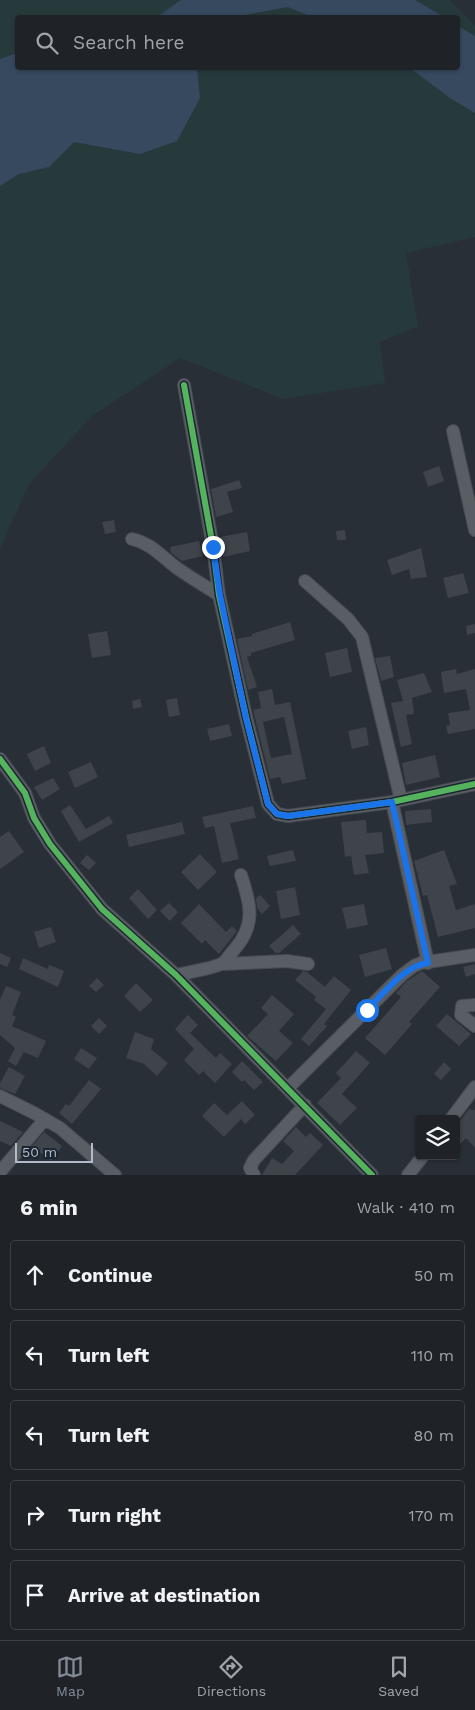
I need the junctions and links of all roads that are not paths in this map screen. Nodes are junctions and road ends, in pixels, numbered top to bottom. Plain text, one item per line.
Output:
1 (184, 385) dead end
2 (453, 431) dead end
3 (475, 530) edge
4 (132, 539) dead end
5 (304, 582) dead end
6 (220, 595) junction
7 (0, 759) edge
8 (475, 784) edge
9 (396, 801) junction
10 (241, 875) dead end
11 (475, 955) edge
12 (428, 963) junction
13 (222, 964) junction
14 (308, 964) dead end
15 (176, 975) junction
16 (475, 1005) edge
17 (475, 1026) edge
18 (475, 1087) edge
19 (288, 1088) junction
20 (1, 1099) edge
21 (305, 1105) junction
22 (454, 1115) edge
23 (45, 1119) junction
24 (420, 1160) edge
25 (0, 1172) edge
26 (116, 1175) edge
27 (254, 1175) edge
28 (372, 1175) edge
29 (408, 1175) edge

1 - 6 street
2 - 3 street
4 - 6 street
5 - 9 street
6 - 9 street
7 - 15 street
8 - 9 street
9 - 12 street
10 - 13 street
11 - 12 street
12 - 19 street
13 - 14 street
13 - 15 street
15 - 19 street
16 - 17 street
18 - 22 street
19 - 21 street
20 - 23 street
21 - 27 street
21 - 28 street
23 - 25 street
23 - 26 street
24 - 29 street

